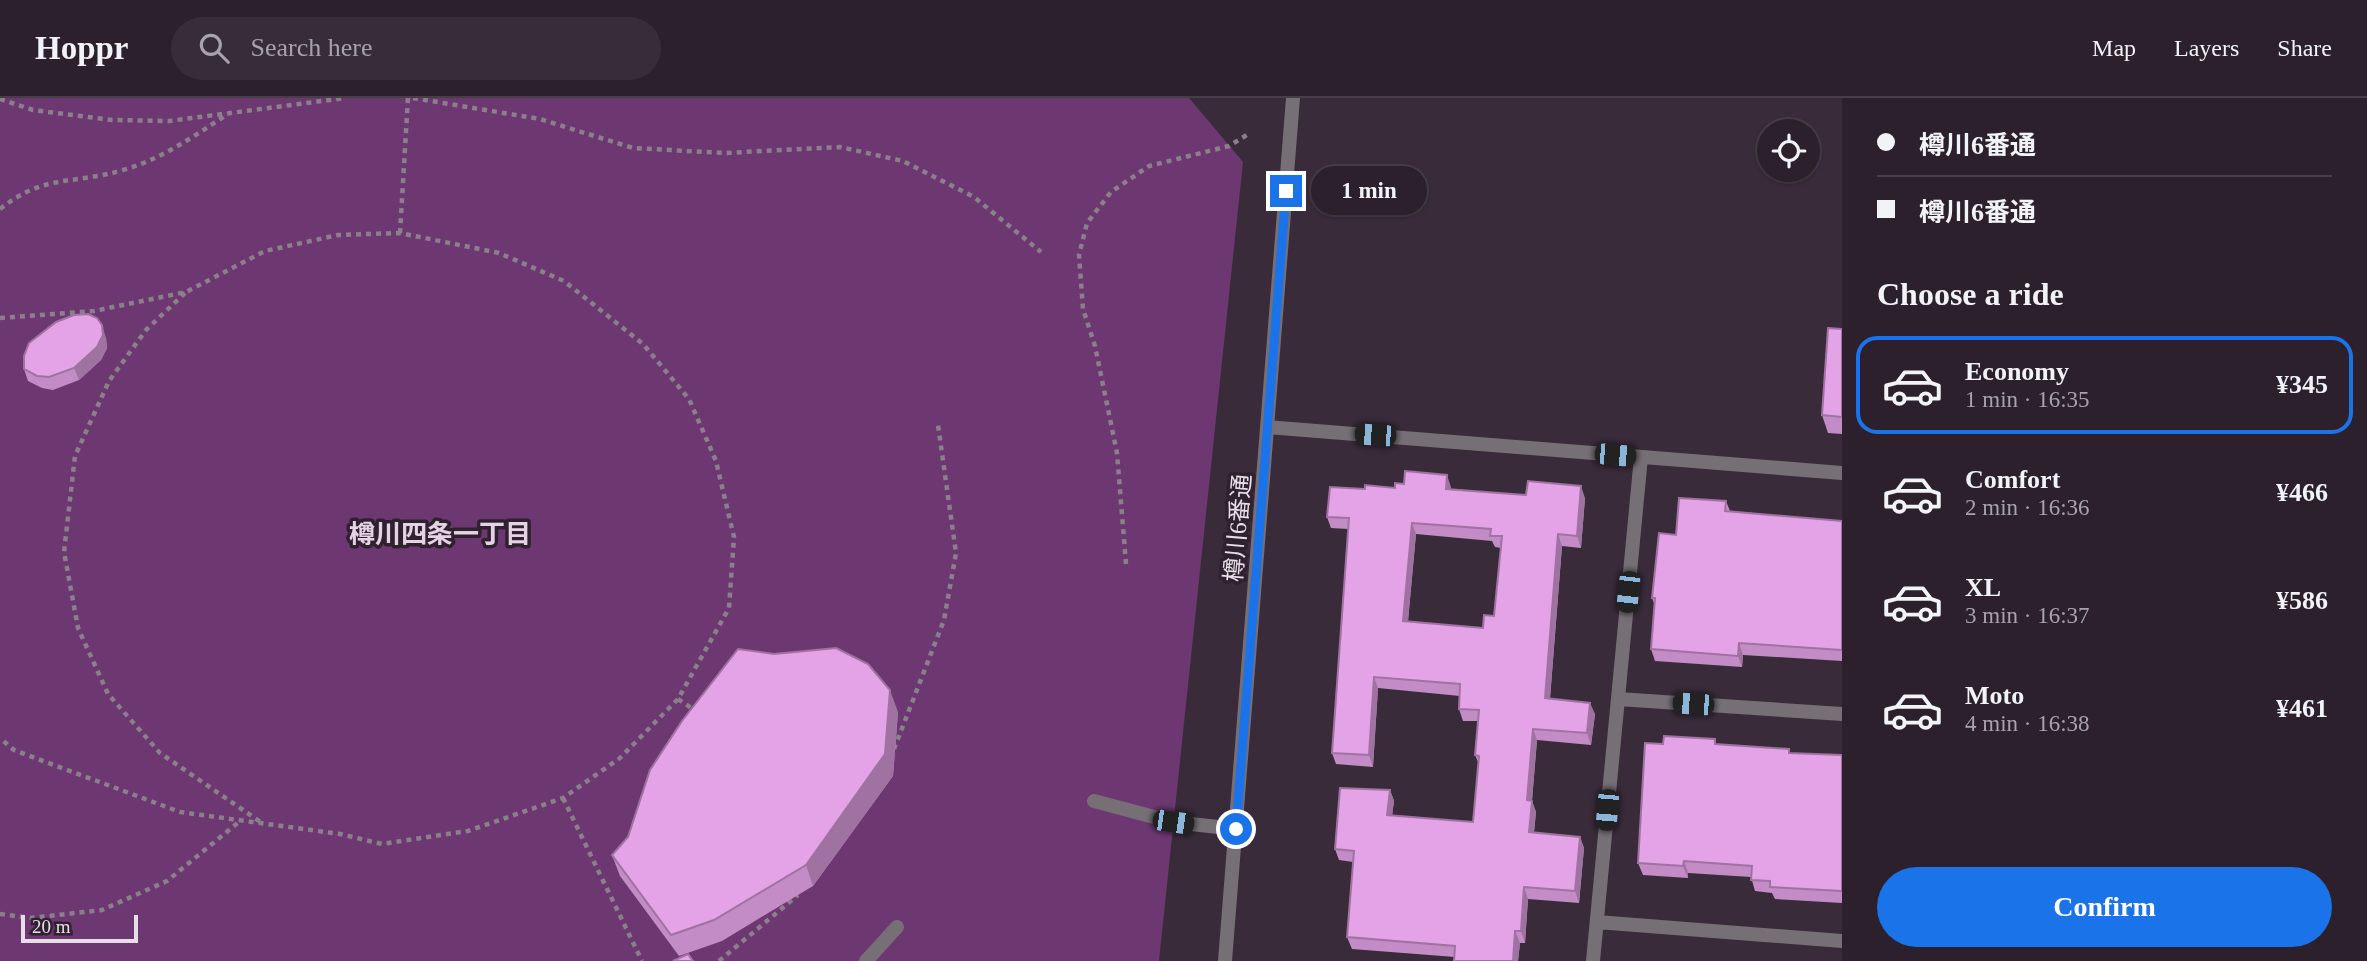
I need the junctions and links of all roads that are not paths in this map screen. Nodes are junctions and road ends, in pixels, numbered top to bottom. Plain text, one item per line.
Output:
1 (1293, 98) edge
2 (1268, 427) junction
3 (1642, 457) junction
4 (1842, 473) edge
5 (1618, 699) junction
6 (1842, 714) edge
7 (1094, 801) dead end
8 (1236, 829) junction
9 (1597, 922) junction
10 (897, 927) dead end
11 (1842, 940) edge
12 (866, 961) edge
13 (1225, 961) edge
14 (1593, 961) edge

1 - 2 street, 樽川6番通
2 - 3 street
2 - 8 street, 樽川6番通
3 - 4 street
3 - 5 street
5 - 6 street
5 - 9 street
7 - 8 street
8 - 13 street, 樽川6番通
9 - 11 street
9 - 14 street
10 - 12 street

